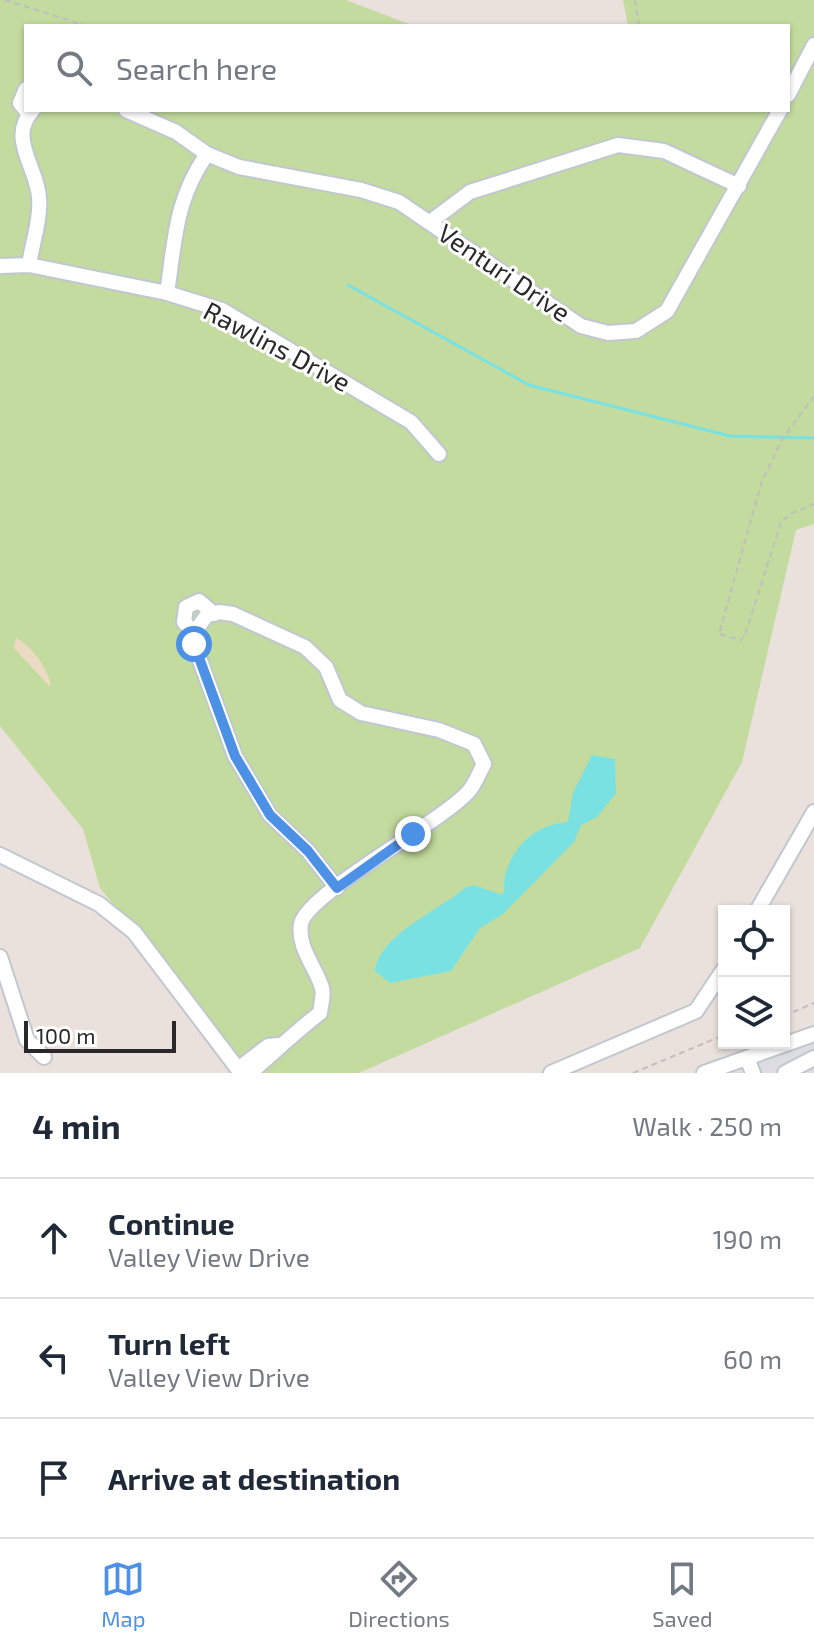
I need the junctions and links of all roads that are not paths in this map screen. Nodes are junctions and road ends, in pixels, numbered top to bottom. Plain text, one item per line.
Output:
1 (814, 45) edge
2 (790, 91) edge
3 (31, 112) edge
4 (131, 112) edge
5 (779, 112) edge
6 (207, 154) junction
7 (739, 186) junction
8 (430, 222) junction
9 (29, 265) junction
10 (0, 266) edge
11 (167, 293) junction
12 (439, 454) dead end
13 (214, 614) junction
14 (194, 633) junction
15 (814, 812) edge
16 (0, 855) edge
17 (337, 888) junction
18 (760, 905) edge
19 (0, 957) edge
20 (719, 977) edge
21 (814, 1034) edge
22 (44, 1057) dead end
23 (747, 1058) junction
24 (814, 1058) edge
25 (580, 1068) edge
26 (243, 1072) edge
27 (558, 1072) edge
28 (792, 1072) edge
29 (705, 1073) edge
30 (753, 1073) edge

1 - 2 street
3 - 9 street
4 - 6 street, Venturi Drive
5 - 7 street, Venturi Drive
6 - 8 street, Venturi Drive
6 - 11 street
7 - 8 street
7 - 8 street, Venturi Drive
9 - 10 street, Rawlins Drive
9 - 11 street, Rawlins Drive
11 - 12 street, Rawlins Drive
13 - 14 street
13 - 14 street
13 - 17 street
14 - 17 street
15 - 18 street
16 - 26 street
17 - 26 street
19 - 22 street
20 - 25 street
21 - 23 street
23 - 29 street
23 - 30 street
24 - 28 street
25 - 27 street

